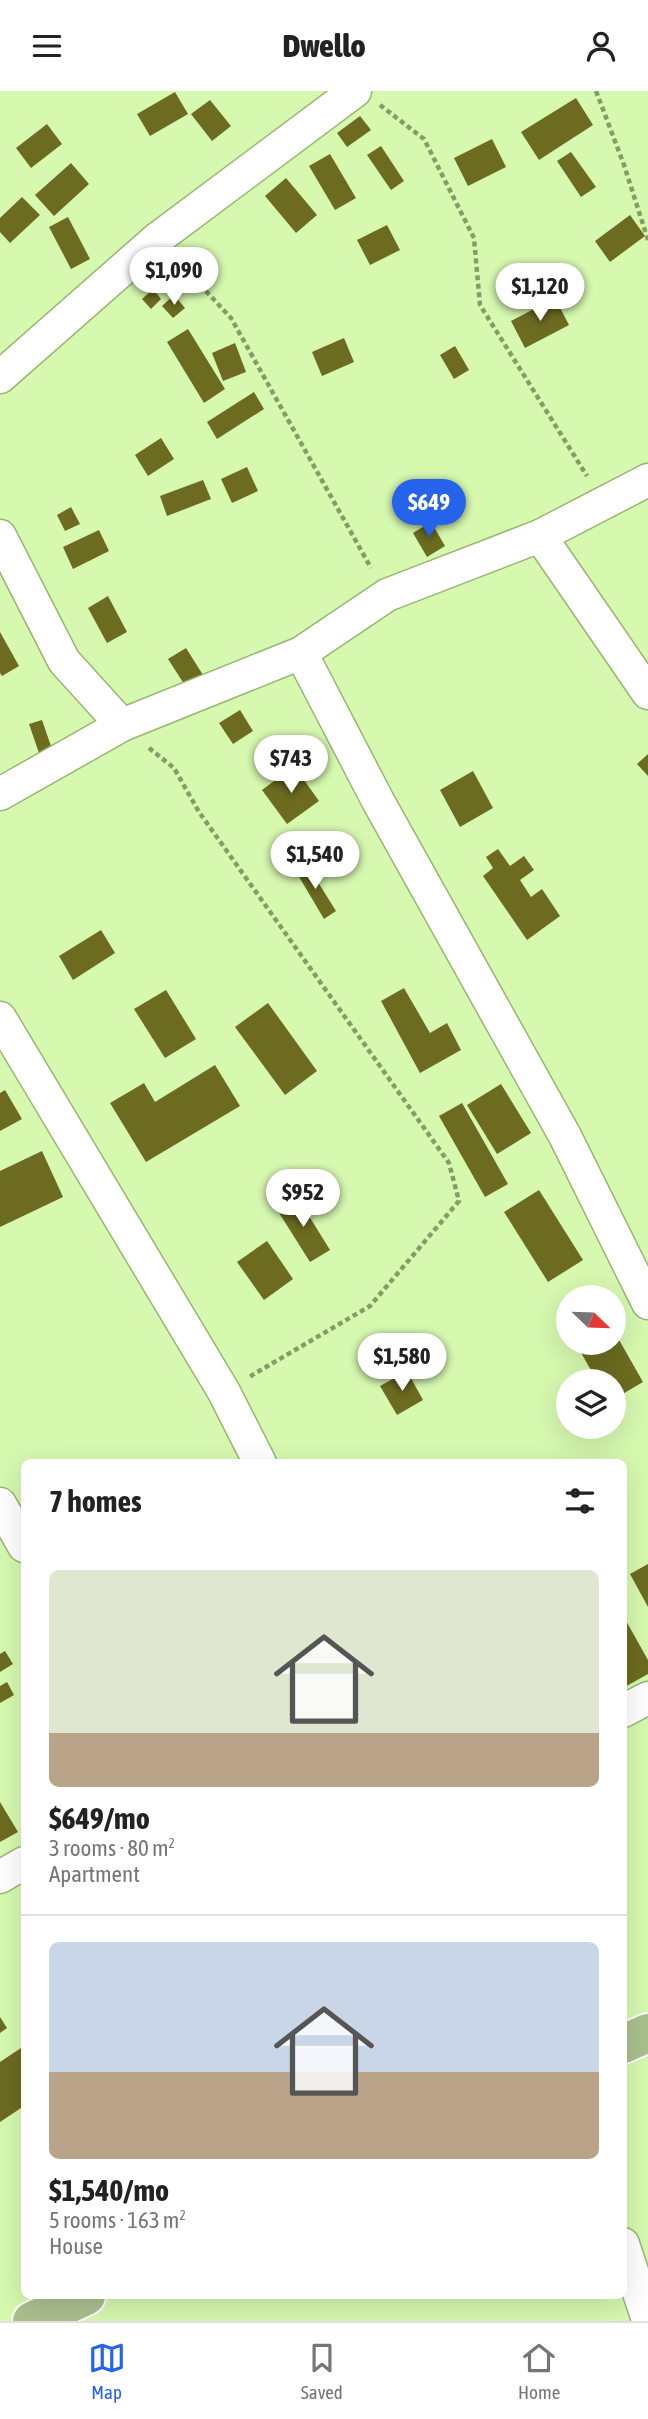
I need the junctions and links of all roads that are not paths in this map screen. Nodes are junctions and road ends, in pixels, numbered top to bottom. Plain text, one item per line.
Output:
1 (364, 95) edge
2 (0, 377) edge
3 (648, 480) edge
4 (0, 536) edge
5 (540, 536) junction
6 (301, 653) junction
7 (648, 693) edge
8 (121, 725) junction
9 (0, 795) edge
10 (0, 1017) edge
11 (648, 1303) edge
12 (258, 1459) edge
13 (0, 1504) edge
14 (21, 1541) edge
15 (648, 1697) edge
16 (627, 1709) edge
17 (21, 1865) edge
18 (0, 1878) edge
19 (648, 2033) edge
20 (627, 2042) edge
21 (627, 2256) edge
22 (80, 2299) edge
23 (648, 2320) edge
24 (32, 2321) edge

1 - 2 street
3 - 5 street
4 - 8 street
5 - 6 street
5 - 7 street
6 - 8 street
6 - 11 street
8 - 9 street
10 - 12 street
13 - 14 street
15 - 16 street
17 - 18 street
19 - 20 main road
21 - 23 street
22 - 24 main road

